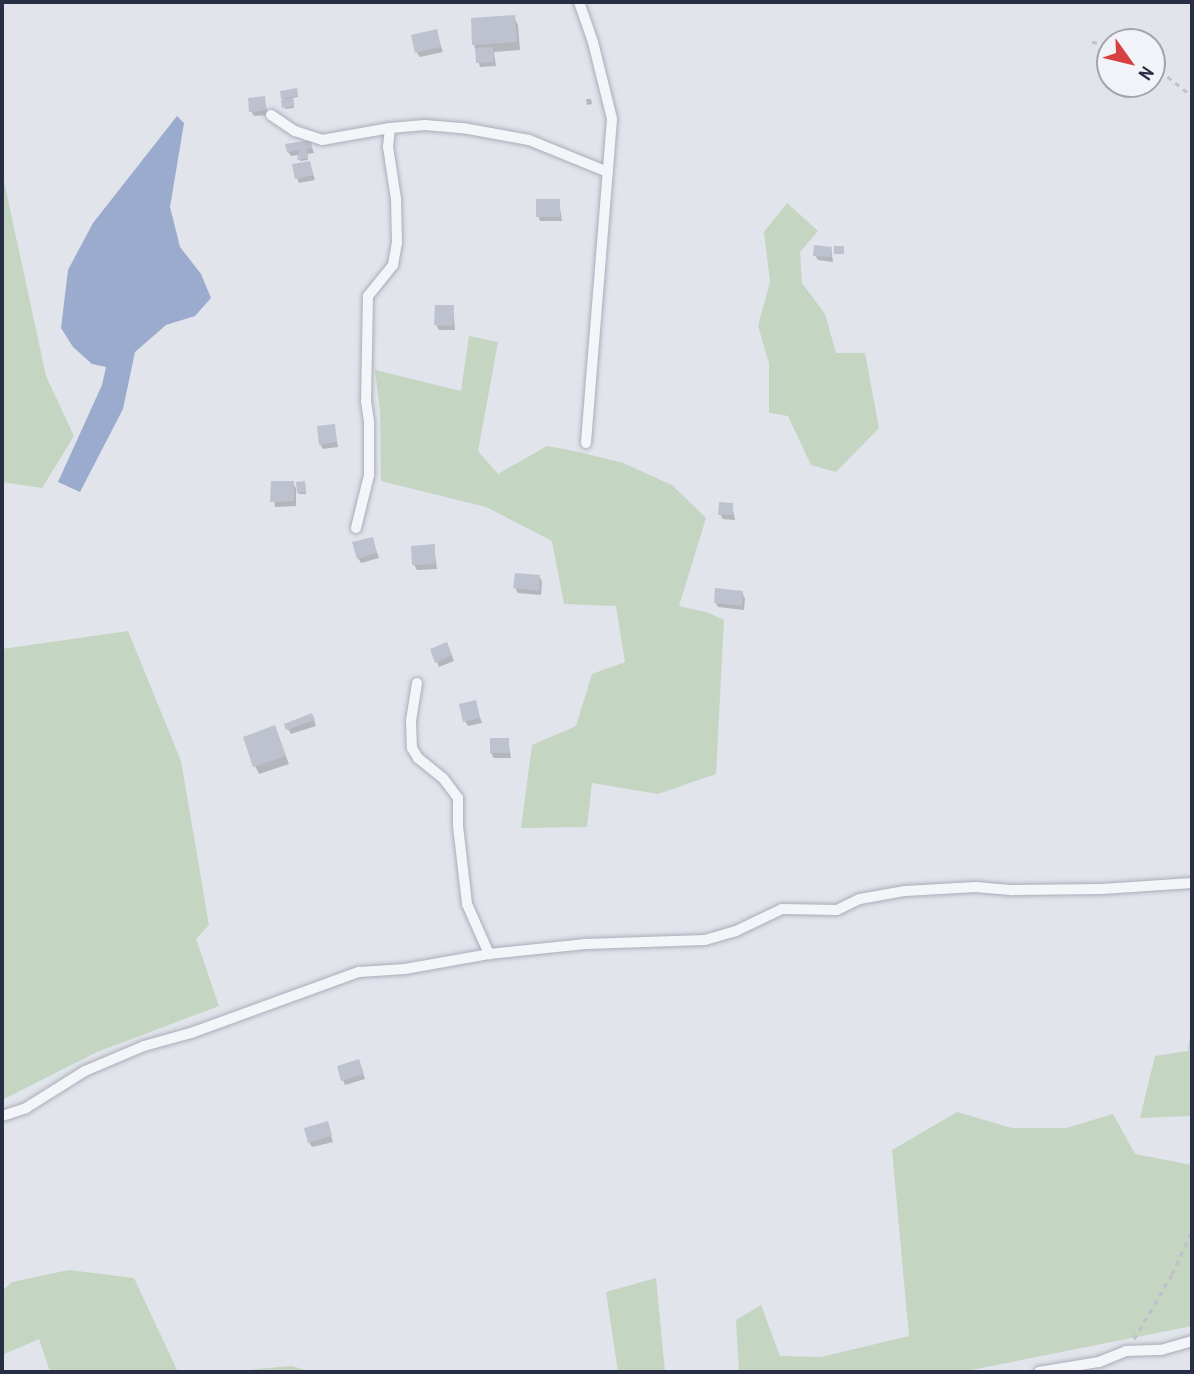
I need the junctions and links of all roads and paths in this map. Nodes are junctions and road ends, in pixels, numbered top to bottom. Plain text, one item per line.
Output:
1 (579, 2) edge
2 (1092, 42) dead end
3 (1096, 42) edge
4 (1166, 75) edge
5 (1192, 96) edge
6 (271, 115) dead end
7 (390, 128) junction
8 (608, 172) junction
9 (586, 443) dead end
10 (356, 528) dead end
11 (417, 683) dead end
12 (1192, 883) edge
13 (489, 954) junction
14 (2, 1116) edge
15 (1192, 1231) edge
16 (1192, 1341) edge
17 (1126, 1351) junction
18 (1039, 1372) edge

1 - 8 street
2 - 3 path
4 - 5 path
6 - 7 street
7 - 8 street
7 - 10 street
8 - 9 street
11 - 13 street
12 - 13 street
13 - 14 street
15 - 17 path
16 - 17 street
17 - 18 street

